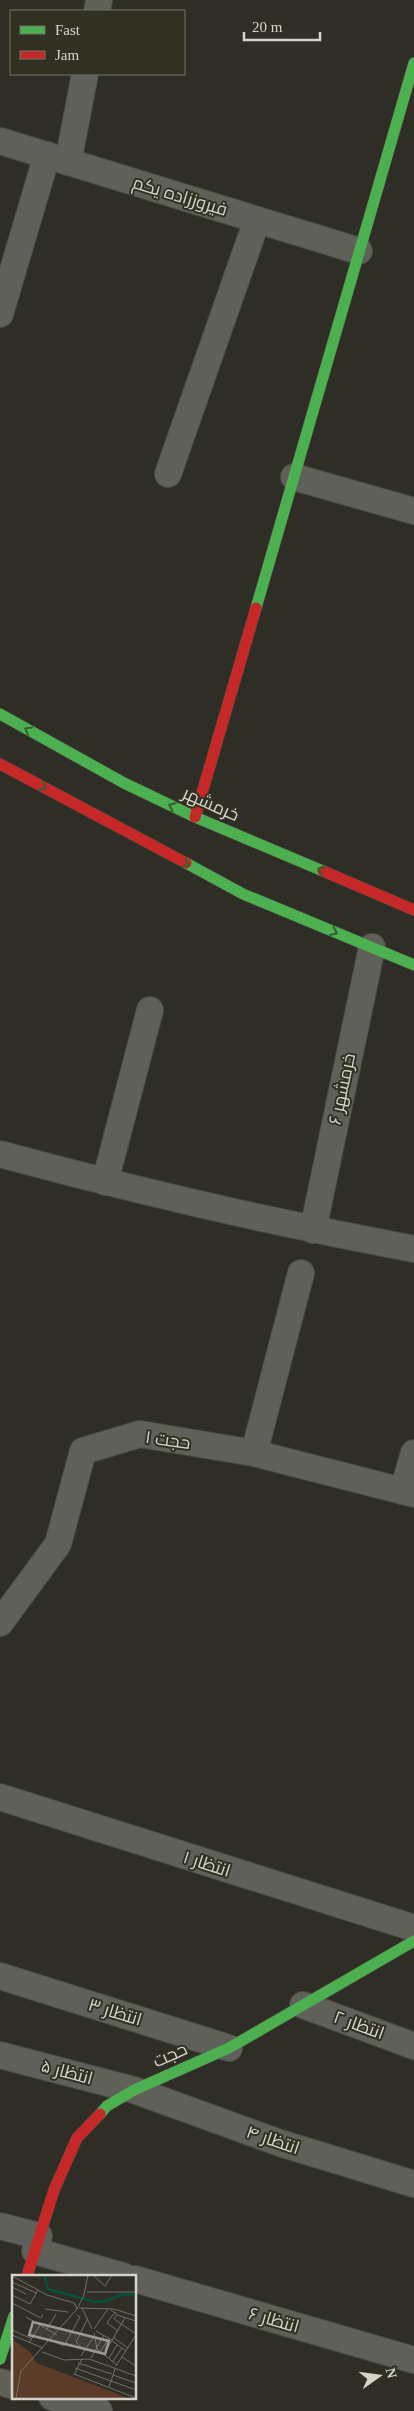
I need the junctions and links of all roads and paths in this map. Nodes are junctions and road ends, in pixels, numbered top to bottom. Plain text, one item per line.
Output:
1 (414, 63) edge
2 (85, 75) edge
3 (0, 141) edge
4 (58, 158) junction
5 (257, 220) junction
6 (359, 251) junction
7 (0, 314) edge
8 (168, 474) dead end
9 (294, 477) junction
10 (414, 511) edge
11 (0, 714) edge
12 (0, 764) edge
13 (195, 817) junction
14 (414, 910) edge
15 (372, 948) junction
16 (414, 965) edge
17 (150, 1010) dead end
18 (0, 1154) edge
19 (105, 1182) junction
20 (313, 1230) junction
21 (414, 1249) edge
22 (302, 1272) dead end
23 (254, 1453) junction
24 (414, 1453) edge
25 (408, 1493) edge
26 (0, 1624) edge
27 (0, 1797) edge
28 (414, 1928) edge
29 (414, 1941) edge
30 (0, 1976) edge
31 (303, 2005) junction
32 (414, 2046) edge
33 (229, 2048) junction
34 (0, 2055) edge
35 (134, 2090) junction
36 (414, 2184) edge
37 (0, 2226) edge
38 (37, 2243) junction
39 (26, 2275) edge
40 (120, 2275) edge
41 (136, 2280) edge
42 (12, 2322) edge
43 (0, 2359) edge
44 (414, 2360) edge
45 (55, 2398) edge
46 (99, 2411) edge

1 - 6 street
2 - 4 street
3 - 4 street, فیروززاده یکم
4 - 5 street, فیروززاده یکم
4 - 7 street
5 - 6 street, فیروززاده یکم
5 - 8 street
6 - 9 street
9 - 10 street
9 - 13 street
13 -> 11 street, خرمشهر
12 -> 15 street
14 -> 13 street, خرمشهر
15 - 16 street
15 - 20 street, خرمشهر ۶
17 - 19 street
18 - 19 street
19 - 20 street
20 - 21 street
22 - 23 street
23 - 25 street, حجت ۱
23 - 26 street, حجت ۱
24 - 25 street
27 - 28 street, انتظار ۱
29 - 31 street, حجت
30 - 33 street, انتظار ۳
31 - 32 street, انتظار ۲
31 - 33 street, حجت
33 - 35 street, حجت
34 - 35 street, انتظار ۵
35 - 36 street, انتظار ۴
35 - 38 street, حجت
37 - 38 street
38 - 39 street, حجت
38 - 40 street
41 - 44 street, انتظار ۶
42 - 43 street
45 - 46 street

